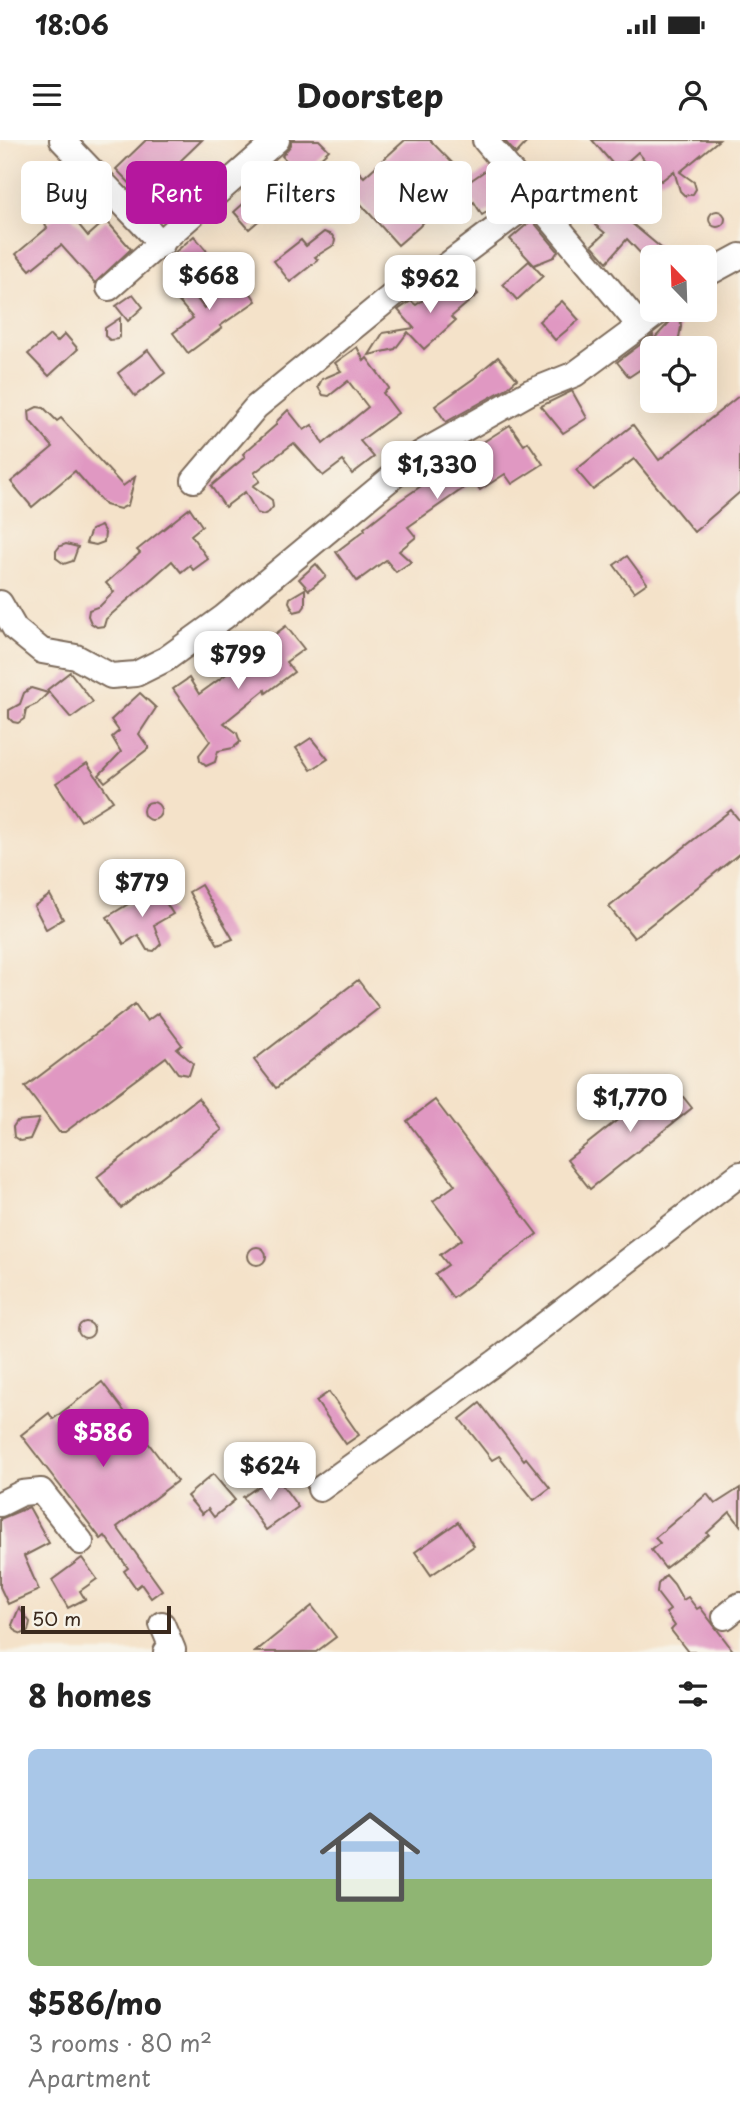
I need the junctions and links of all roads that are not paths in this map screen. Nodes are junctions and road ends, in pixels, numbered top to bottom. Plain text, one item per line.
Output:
1 (62, 140) edge
2 (277, 140) edge
3 (485, 140) edge
4 (503, 161) edge
5 (502, 224) edge
6 (553, 224) edge
7 (162, 244) junction
8 (740, 256) edge
9 (718, 268) edge
10 (109, 288) dead end
11 (646, 322) edge
12 (640, 327) junction
13 (194, 480) dead end
14 (0, 603) edge
15 (740, 1174) edge
16 (320, 1489) dead end
17 (0, 1504) edge
18 (81, 1542) dead end
19 (162, 1624) dead end
20 (166, 1652) edge

1 - 7 street
2 - 7 street
3 - 4 street
5 - 13 street
6 - 12 street
7 - 10 street
8 - 9 street
11 - 12 street
12 - 14 street
15 - 16 street
17 - 18 street
19 - 20 street

